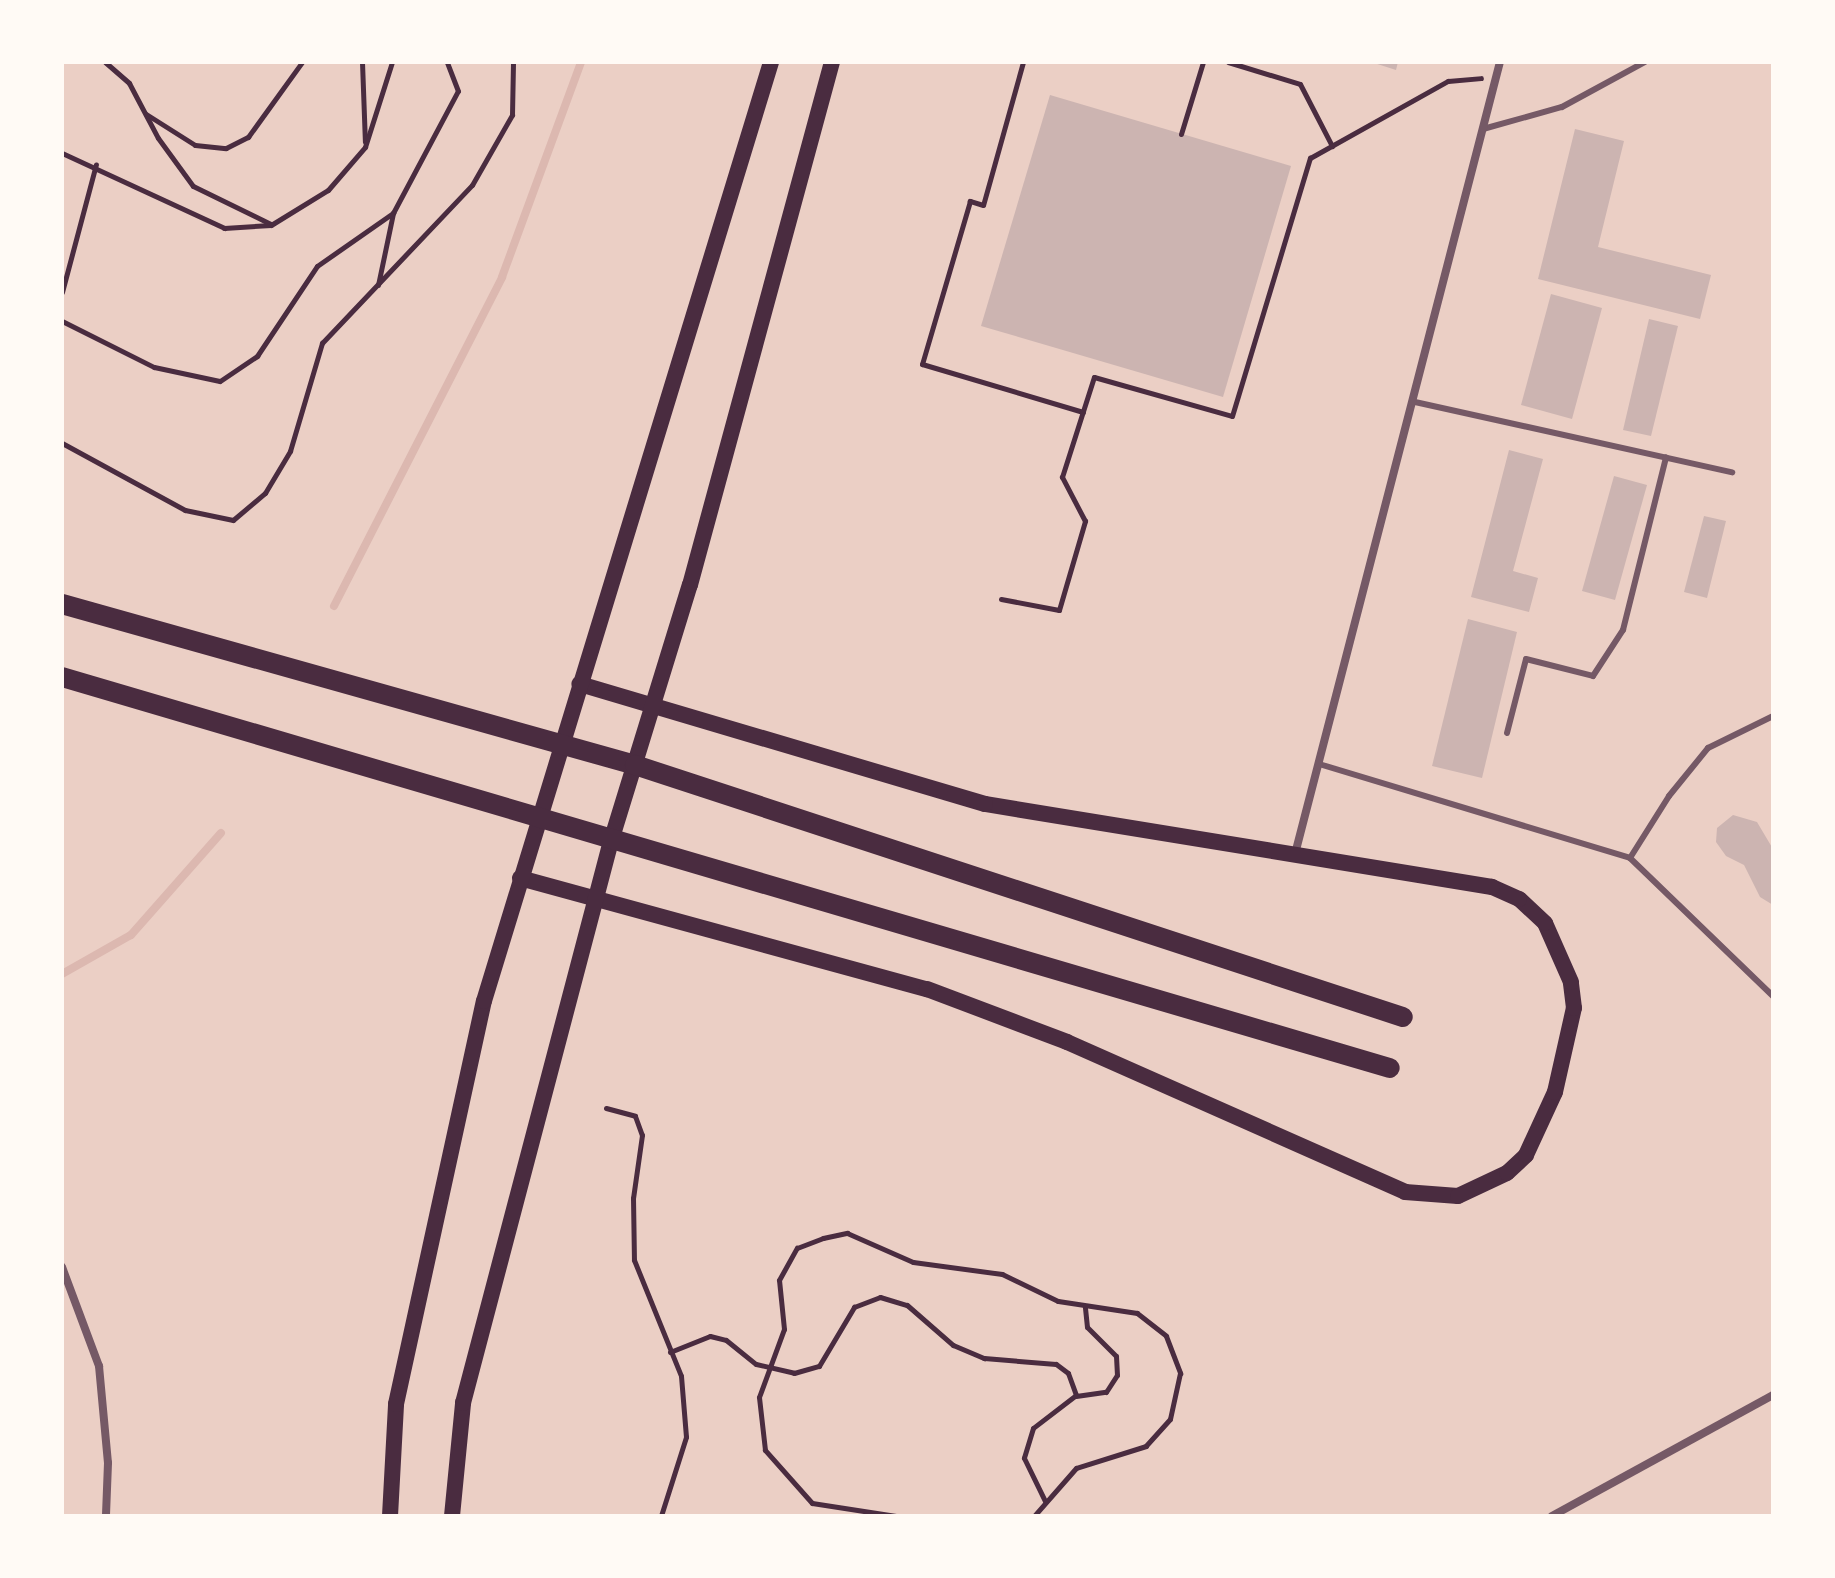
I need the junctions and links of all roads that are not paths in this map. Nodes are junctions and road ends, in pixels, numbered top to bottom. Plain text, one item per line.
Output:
1 (771, 62) edge
2 (832, 62) edge
3 (1500, 62) edge
4 (1645, 62) edge
5 (1483, 129) junction
6 (1415, 402) junction
7 (1666, 457) junction
8 (1732, 472) dead end
9 (62, 604) edge
10 (62, 677) edge
11 (579, 684) junction
12 (655, 708) junction
13 (1773, 716) edge
14 (1507, 733) dead end
15 (561, 744) junction
16 (1319, 764) junction
17 (635, 765) junction
18 (538, 816) junction
19 (611, 841) junction
20 (1295, 855) junction
21 (1630, 858) junction
22 (520, 878) junction
23 (599, 897) junction
24 (1773, 996) edge
25 (1403, 1017) dead end
26 (1390, 1068) dead end
27 (62, 1267) edge
28 (1773, 1395) edge
29 (106, 1516) edge
30 (390, 1516) edge
31 (452, 1516) edge
32 (1552, 1516) edge

1 - 11 main road
2 - 12 main road
3 - 5 street
4 - 5 lane
5 - 6 street
6 - 7 lane
6 - 16 street
7 - 8 lane
7 - 14 lane
9 - 15 main road
10 - 18 main road
11 - 12 main road
11 - 15 main road
12 - 17 main road
12 - 20 main road
13 - 21 lane
15 - 17 main road
15 - 18 main road
16 - 20 street
16 - 21 lane
17 - 19 main road
17 - 25 main road
18 - 19 main road
18 - 22 main road
19 - 23 main road
19 - 26 main road
20 - 23 main road
21 - 24 lane
22 - 23 main road
22 - 30 main road
23 - 31 main road
27 - 29 street
28 - 32 street

